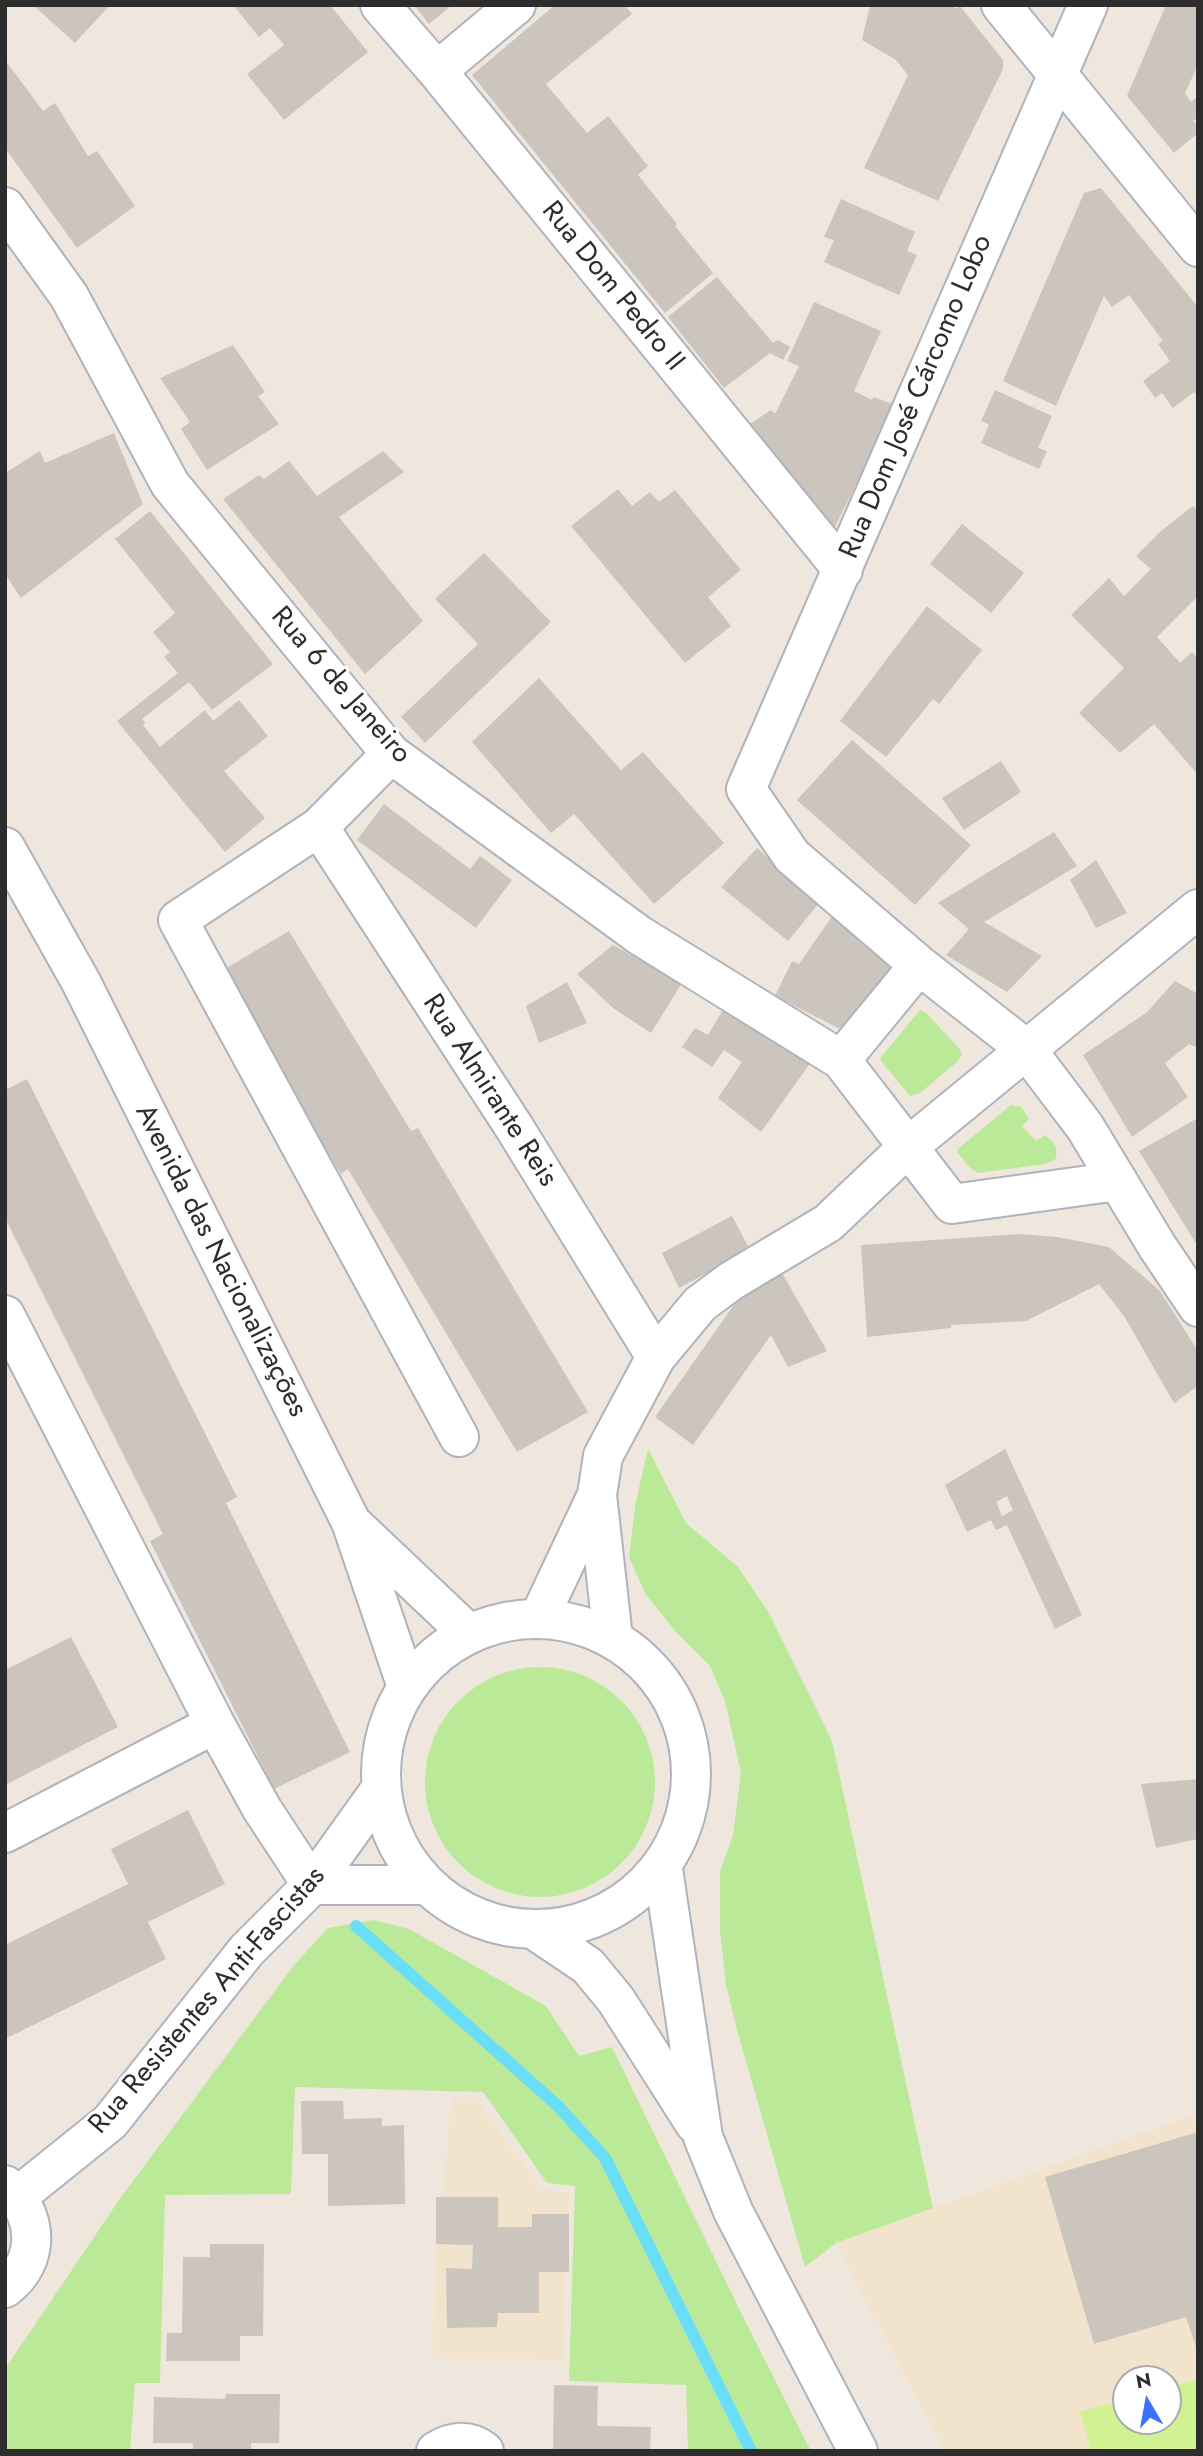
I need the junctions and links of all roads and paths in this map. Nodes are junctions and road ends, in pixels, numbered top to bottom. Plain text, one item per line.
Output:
1 (380, 5) edge
2 (516, 5) edge
3 (1001, 5) edge
4 (1088, 5) edge
5 (437, 71) junction
6 (1057, 74) junction
7 (5, 206) edge
8 (1198, 247) edge
9 (843, 570) junction
10 (391, 754) junction
11 (319, 827) junction
12 (5, 848) edge
13 (1198, 909) edge
14 (919, 965) junction
15 (1026, 1049) junction
16 (841, 1060) junction
17 (909, 1146) junction
18 (1118, 1181) junction
19 (1198, 1307) edge
20 (5, 1315) edge
21 (656, 1357) junction
22 (458, 1437) dead end
23 (597, 1495) junction
24 (351, 1522) junction
25 (539, 1618) junction
26 (468, 1633) junction
27 (613, 1638) junction
28 (407, 1687) junction
29 (215, 1724) junction
30 (380, 1790) junction
31 (5, 1833) edge
32 (663, 1870) junction
33 (312, 1885) junction
34 (425, 1885) junction
35 (536, 1931) junction
36 (703, 2137) junction
37 (11, 2190) edge
38 (5, 2288) edge
39 (436, 2451) edge
40 (484, 2451) edge
41 (858, 2451) edge

1 - 5 street, Rua Dom Pedro II
2 - 5 street
3 - 6 street
4 - 6 street, Rua Dom José Cárcomo Lobo
5 - 9 street, Rua Dom Pedro II
6 - 8 street
6 - 9 street, Rua Dom José Cárcomo Lobo
7 - 10 street, Rua 6 de Janeiro
9 - 14 street, Rua Dom José Cárcomo Lobo
10 - 11 street
10 - 16 street, Rua 6 de Janeiro
11 - 21 street, Rua Almirante Reis
11 - 22 street
12 - 24 street, Avenida das Nacionalizações
13 - 15 street
14 - 15 street
14 - 16 street
15 - 17 street
15 - 18 street
16 - 17 street, Rua 6 de Janeiro
17 - 18 street, Rua 6 de Janeiro
17 - 21 street
18 - 19 street
20 - 29 street
21 - 23 street
23 - 25 street
23 - 27 street
24 - 26 street
24 - 28 street, Avenida das Nacionalizações
25 - 26 street
25 - 27 street
26 - 28 street
27 - 32 street
28 - 30 street
29 - 31 street
29 - 33 street
30 - 33 street, Rua Resistentes Anti-Fascistas
30 - 34 street
32 - 35 street
32 - 36 street
33 - 34 street
33 - 37 street, Rua Resistentes Anti-Fascistas
34 - 35 street
35 - 36 street
36 - 41 street
37 - 38 street
39 - 40 street

